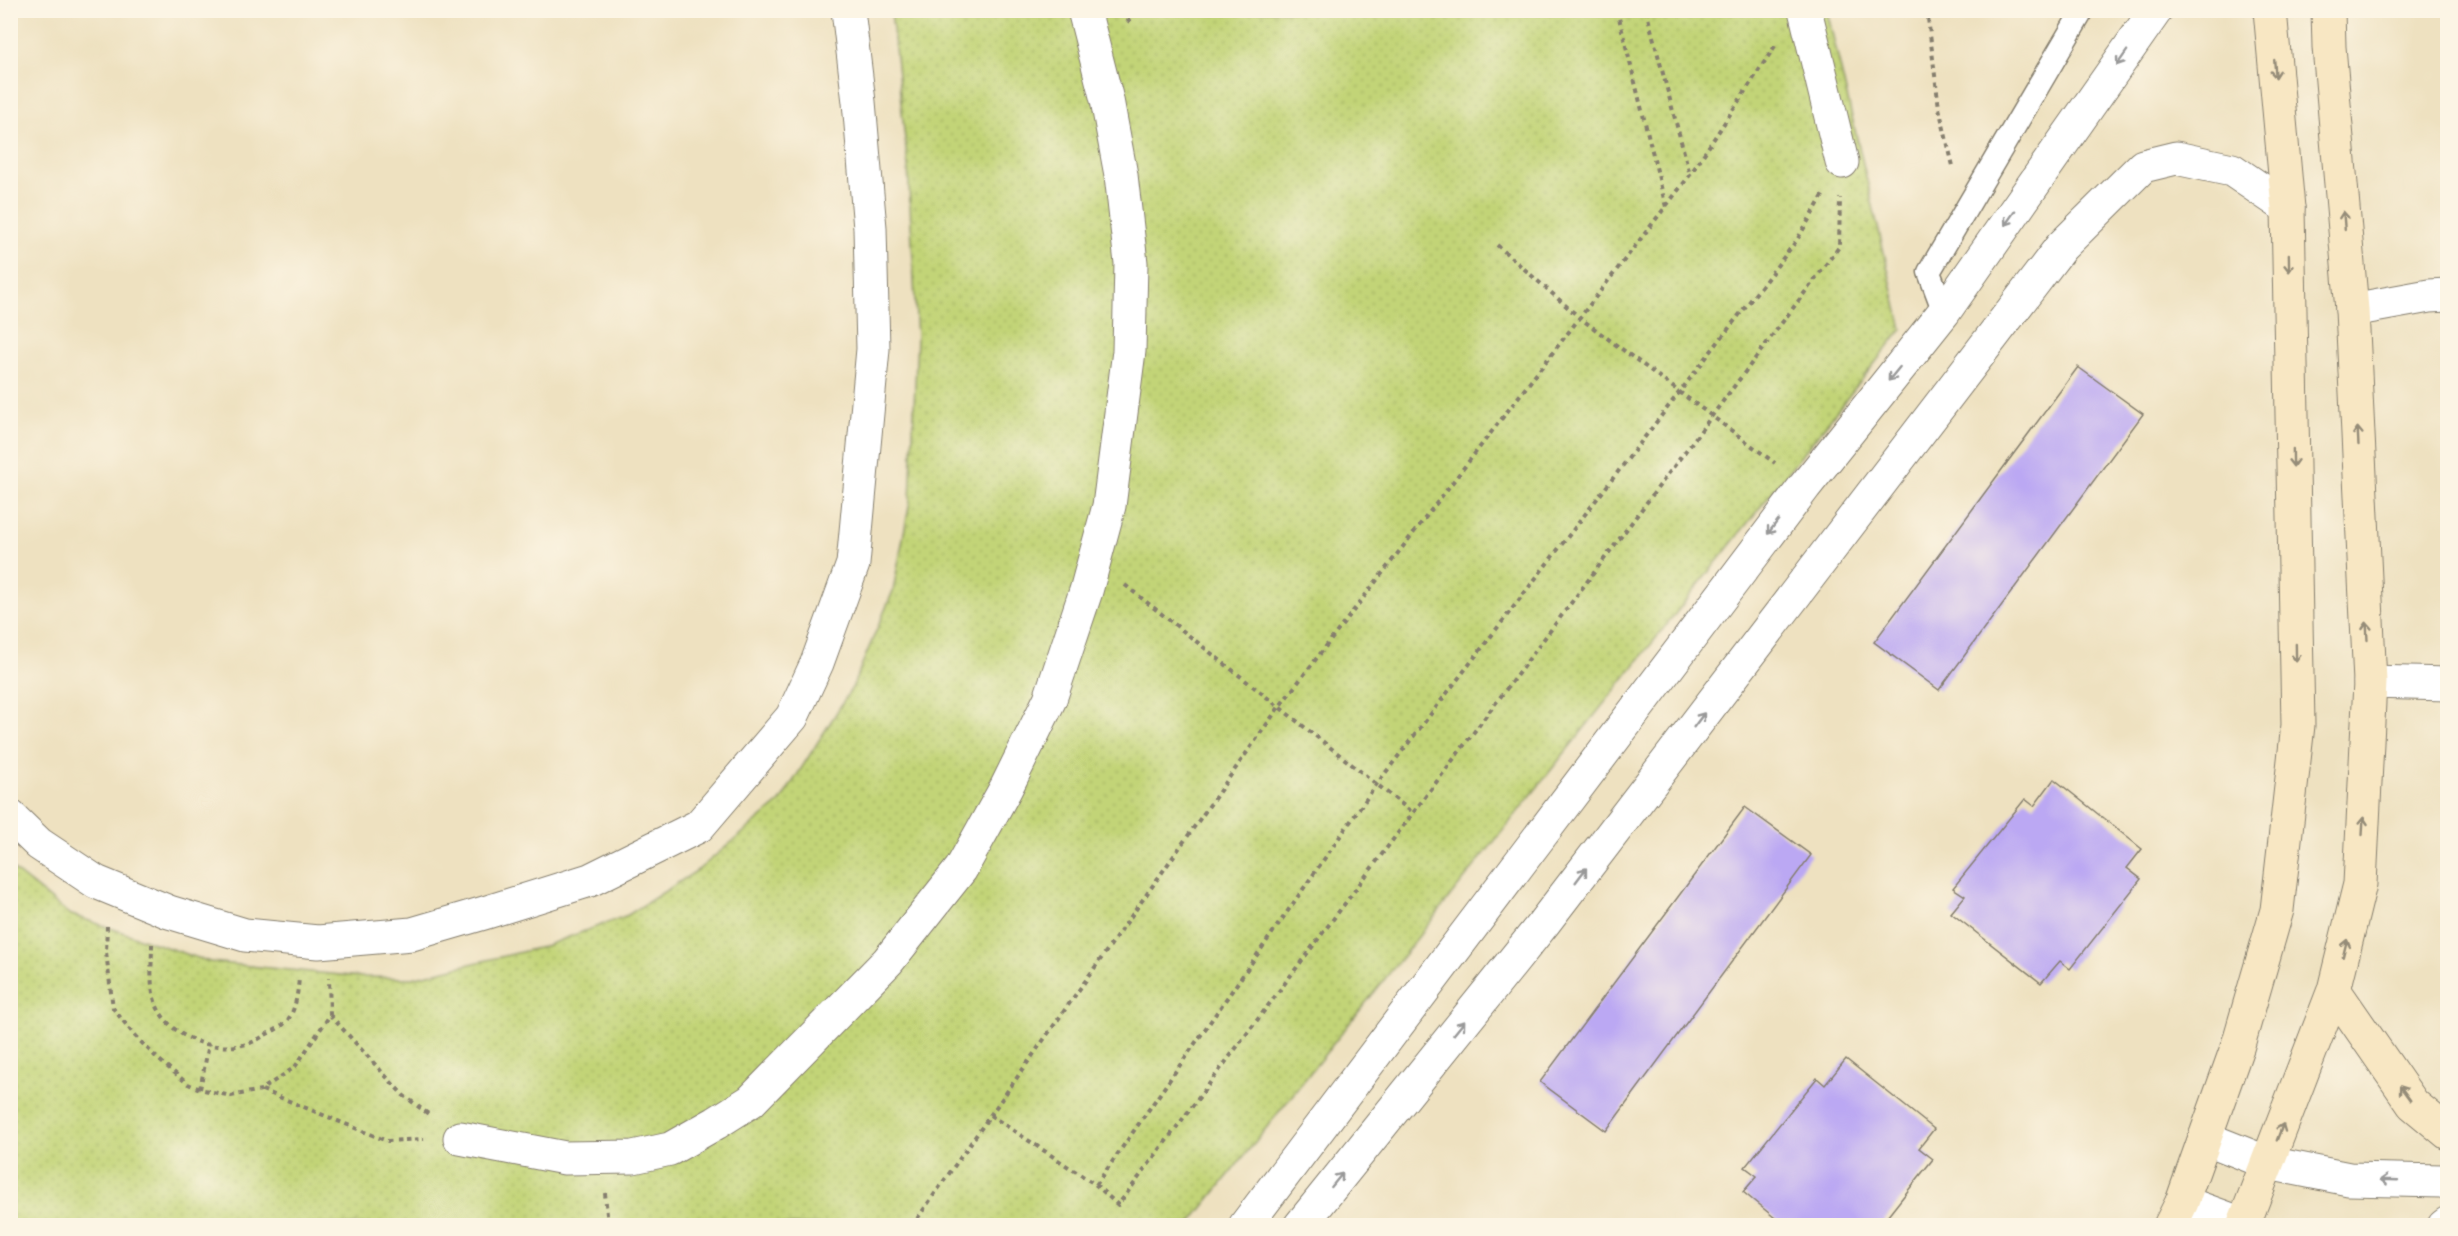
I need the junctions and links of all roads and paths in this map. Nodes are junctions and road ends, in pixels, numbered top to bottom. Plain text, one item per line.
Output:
1 (848, 10) edge
2 (1084, 10) edge
3 (1617, 10) edge
4 (1646, 10) edge
5 (1805, 10) edge
6 (1927, 10) edge
7 (2083, 10) edge
8 (2156, 10) edge
9 (2270, 10) edge
10 (2328, 10) edge
11 (1780, 39) dead end
12 (1842, 162) junction
13 (1690, 175) junction
14 (1980, 186) junction
15 (1666, 207) junction
16 (2288, 208) junction
17 (1497, 245) dead end
18 (2448, 295) edge
19 (2352, 310) junction
20 (1944, 312) junction
21 (1580, 318) junction
22 (1679, 393) junction
23 (1712, 416) junction
24 (1805, 486) junction
25 (1094, 561) junction
26 (2370, 682) junction
27 (2448, 684) edge
28 (1279, 707) junction
29 (1376, 785) junction
30 (1413, 813) junction
31 (10, 816) edge
32 (120, 892) junction
33 (160, 908) junction
34 (312, 941) junction
35 (2334, 990) junction
36 (330, 1015) junction
37 (209, 1044) junction
38 (200, 1089) junction
39 (261, 1090) junction
40 (990, 1115) junction
41 (2448, 1133) edge
42 (460, 1138) junction
43 (2205, 1138) junction
44 (2268, 1163) junction
45 (2448, 1183) edge
46 (1096, 1185) junction
47 (2176, 1214) edge
48 (2243, 1225) edge
49 (912, 1226) edge
50 (1245, 1226) edge
51 (1300, 1226) edge
52 (2248, 1226) edge

1 - 34 street
2 - 25 street
3 - 15 path
4 - 13 path
5 - 12 street
6 - 14 path
7 - 14 lane
8 -> 20 street
9 -> 16 main road
19 -> 10 main road
11 - 13 path
12 - 22 path
12 - 23 path
13 - 15 path
14 - 20 lane
15 - 21 path
16 -> 43 main road
51 -> 16 street
17 - 21 path
18 - 19 street
26 -> 19 main road
20 -> 24 street
21 - 22 path
21 - 28 path
22 - 23 path
22 - 29 path
23 - 24 path
23 - 30 path
24 -> 50 street
25 - 28 path
25 - 42 street
26 - 27 street
35 -> 26 main road
28 - 29 path
28 - 40 path
29 - 30 path
29 - 46 path
30 - 46 path
31 - 32 street
32 - 33 street
32 - 38 path
33 - 34 street
33 - 37 path
34 - 36 path
34 - 37 path
41 -> 35 main road
44 -> 35 main road
36 - 39 path
36 - 42 path
37 - 38 path
38 - 39 path
39 - 42 path
40 - 46 path
40 - 49 path
43 - 44 street
43 - 47 main road
45 -> 44 street
44 - 48 main road
47 - 48 street
48 - 52 street

